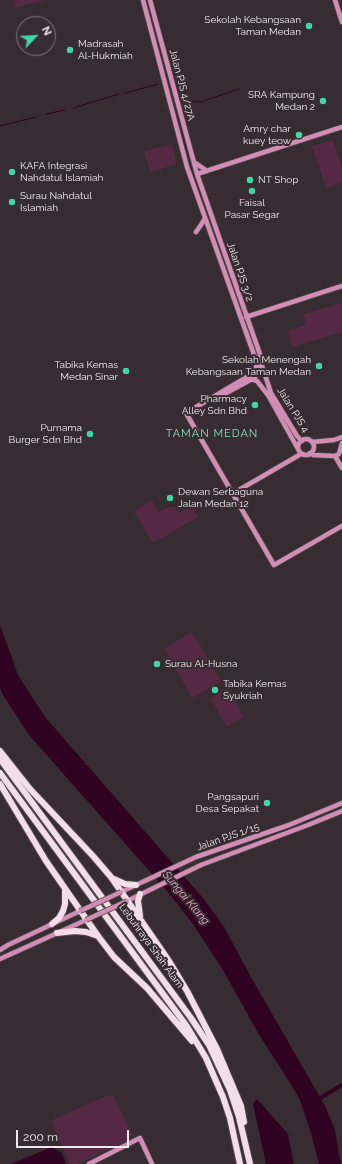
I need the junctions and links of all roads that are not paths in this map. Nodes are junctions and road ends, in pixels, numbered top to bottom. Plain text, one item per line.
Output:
1 (143, 0) edge
2 (150, 0) edge
3 (335, 0) edge
4 (342, 22) edge
5 (162, 44) junction
6 (155, 46) junction
7 (167, 62) junction
8 (160, 64) junction
9 (342, 127) edge
10 (194, 162) junction
11 (188, 167) joint
12 (207, 170) junction
13 (197, 174) junction
14 (200, 184) junction
15 (205, 218) junction
16 (196, 232) dead end
17 (342, 286) edge
18 (246, 317) junction
19 (257, 370) junction
20 (252, 379) junction
21 (207, 401) junction
22 (342, 437) edge
23 (302, 441) junction
24 (312, 442) junction
25 (342, 443) edge
26 (298, 449) junction
27 (310, 453) junction
28 (301, 454) junction
29 (339, 456) edge
30 (342, 468) edge
31 (232, 494) junction
32 (342, 526) edge
33 (0, 751) edge
34 (0, 759) edge
35 (0, 773) edge
36 (0, 784) edge
37 (342, 803) edge
38 (342, 811) edge
39 (111, 877) junction
40 (138, 884) junction
41 (65, 890) junction
42 (121, 892) junction
43 (142, 893) junction
44 (127, 901) junction
45 (80, 911) junction
46 (86, 920) junction
47 (141, 920) junction
48 (52, 924) junction
49 (57, 933) junction
50 (98, 936) junction
51 (0, 950) edge
52 (0, 959) edge
53 (206, 1058) junction
54 (245, 1140) junction
55 (89, 1164) edge
56 (152, 1164) edge
57 (240, 1164) edge
58 (250, 1164) edge

1 - 6 main road, Jalan PJS 4/27A
2 - 5 main road, Jalan PJS 4/27A
3 - 4 main road
5 - 6 main road
5 - 7 main road, Jalan PJS 4/27A
6 - 8 main road, Jalan PJS 4/27A
7 - 8 main road
7 - 10 main road, Jalan PJS 4/27A
8 - 11 main road, Jalan PJS 4/27A
9 - 12 main road
10 - 12 main road
10 - 13 main road, Jalan PJS 4/27A
11 - 15 main road, Jalan PJS 3/2
12 - 13 main road
12 - 14 main road
13 - 14 main road, Jalan PJS 3/2
14 - 18 main road, Jalan PJS 3/2
15 - 16 main road
15 - 19 main road, Jalan PJS 3/2
17 - 18 main road
18 - 19 main road, Jalan PJS 3/2
19 - 20 main road
19 - 21 main road
19 - 23 main road, Jalan PJS 4
20 - 21 main road
20 - 26 main road, Jalan PJS 4
21 - 31 main road
22 - 24 main road
23 - 24 main road
23 - 26 main road
24 - 27 main road
25 - 29 main road
26 - 28 main road
27 - 28 main road
27 - 29 main road
28 - 31 main road
29 - 30 main road
31 - 32 main road
33 - 39 highway
34 - 54 highway, Lebuhraya Shah Alam
35 - 53 highway, Lebuhraya Shah Alam
36 - 41 highway
37 - 40 main road, Jalan PJS 1/15
38 - 43 main road, Jalan PJS 1/15
39 - 40 highway
39 - 42 highway
40 - 42 main road, Jalan PJS 1/15
41 - 45 highway
41 - 48 highway
42 - 44 highway
42 - 45 main road, Jalan PJS 1/15, bridge
43 - 44 main road, Jalan PJS 1/15
43 - 47 highway
44 - 46 main road, Jalan PJS 1/15, bridge
44 - 47 highway
45 - 46 highway
45 - 48 main road, Jalan PJS 1/15
46 - 49 main road, Jalan PJS 1/15
46 - 50 highway
47 - 54 highway
48 - 51 main road, Jalan PJS 1/15
49 - 50 highway
49 - 52 main road, Jalan PJS 1/15
50 - 53 highway
53 - 57 highway, Lebuhraya Shah Alam
54 - 58 highway, Lebuhraya Shah Alam
55 - 56 main road

